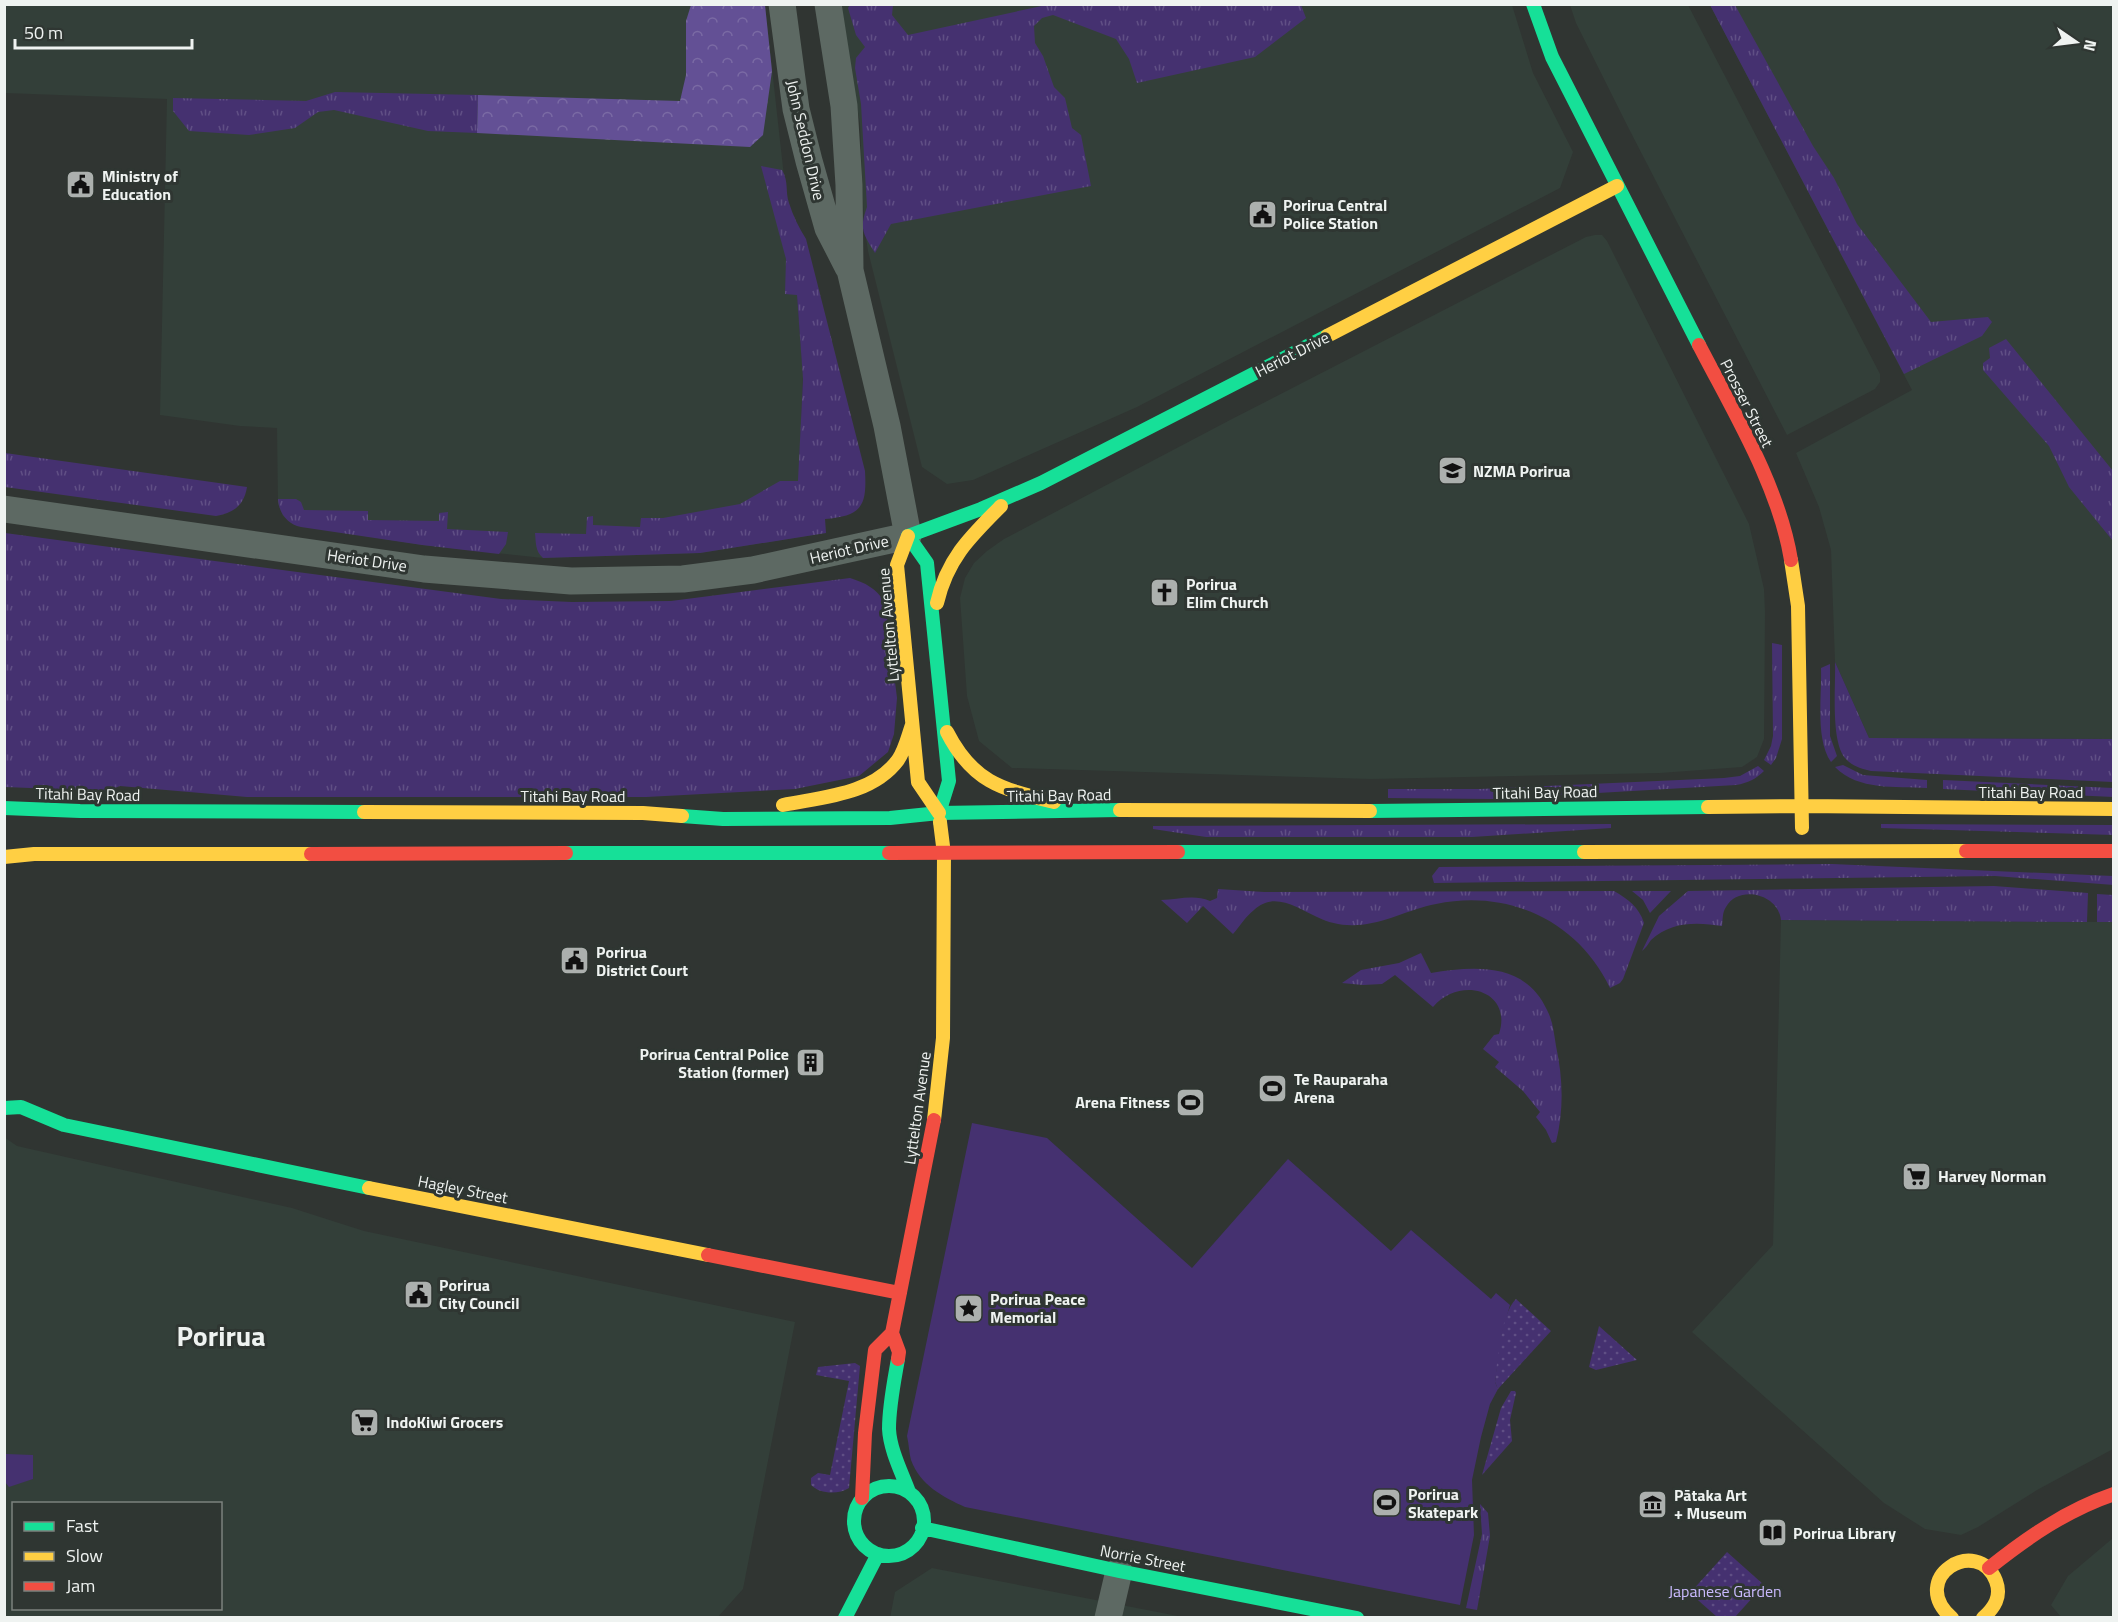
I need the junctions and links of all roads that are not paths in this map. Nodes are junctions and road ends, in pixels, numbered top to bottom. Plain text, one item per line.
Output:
1 (782, 4) edge
2 (828, 4) edge
3 (1533, 4) edge
4 (1617, 186) junction
5 (850, 270) junction
6 (1011, 497) junction
7 (4, 509) edge
8 (908, 536) junction
9 (934, 619) junction
10 (913, 722) junction
11 (944, 728) junction
12 (1802, 807) junction
13 (4, 808) edge
14 (2114, 809) edge
15 (1094, 810) junction
16 (939, 813) junction
17 (723, 819) junction
18 (1802, 851) junction
19 (2114, 851) edge
20 (944, 854) junction
21 (4, 857) edge
22 (12, 1094) dead end
23 (4, 1107) edge
24 (21, 1107) junction
25 (900, 1293) junction
26 (892, 1333) junction
27 (909, 1492) junction
28 (2114, 1494) edge
29 (862, 1498) junction
30 (922, 1528) junction
31 (878, 1554) junction
32 (1989, 1568) junction
33 (1119, 1571) junction
34 (1994, 1614) edge
35 (1943, 1615) edge
36 (845, 1617) edge
37 (1108, 1617) edge
38 (1357, 1617) edge

1 - 5 street, John Seddon Drive
2 - 5 street, John Seddon Drive
3 - 4 main road, Prosser Street
4 - 6 main road, Heriot Drive
4 - 12 main road, Prosser Street
5 - 8 street, John Seddon Drive
6 - 8 main road, Heriot Drive
6 - 9 main road
7 - 8 street, Heriot Drive
8 - 9 main road, Lyttelton Avenue
8 - 10 main road, Lyttelton Avenue
9 - 11 main road, Lyttelton Avenue
10 - 16 main road, Lyttelton Avenue
10 - 17 main road
11 - 15 main road
11 - 16 main road, Lyttelton Avenue
12 - 14 main road, Titahi Bay Road
12 - 15 main road, Titahi Bay Road
12 - 18 main road, Prosser Street
13 - 17 main road, Titahi Bay Road
15 - 16 main road, Titahi Bay Road
16 - 17 main road, Titahi Bay Road
16 - 20 main road, Lyttelton Avenue
18 - 19 main road
18 - 20 main road
20 - 21 main road
20 - 25 main road, Lyttelton Avenue
22 - 24 main road
23 - 24 main road, Hagley Street
24 - 25 main road, Hagley Street
25 - 26 main road, Lyttelton Avenue
26 - 27 main road, Lyttelton Avenue
26 - 29 main road, Lyttelton Avenue
27 - 29 main road
27 - 30 main road
28 - 32 main road
29 - 31 main road
30 - 31 main road
30 - 33 main road, Norrie Street
31 - 36 main road
32 - 34 main road
32 - 35 main road
33 - 37 street
33 - 38 main road, Norrie Street

